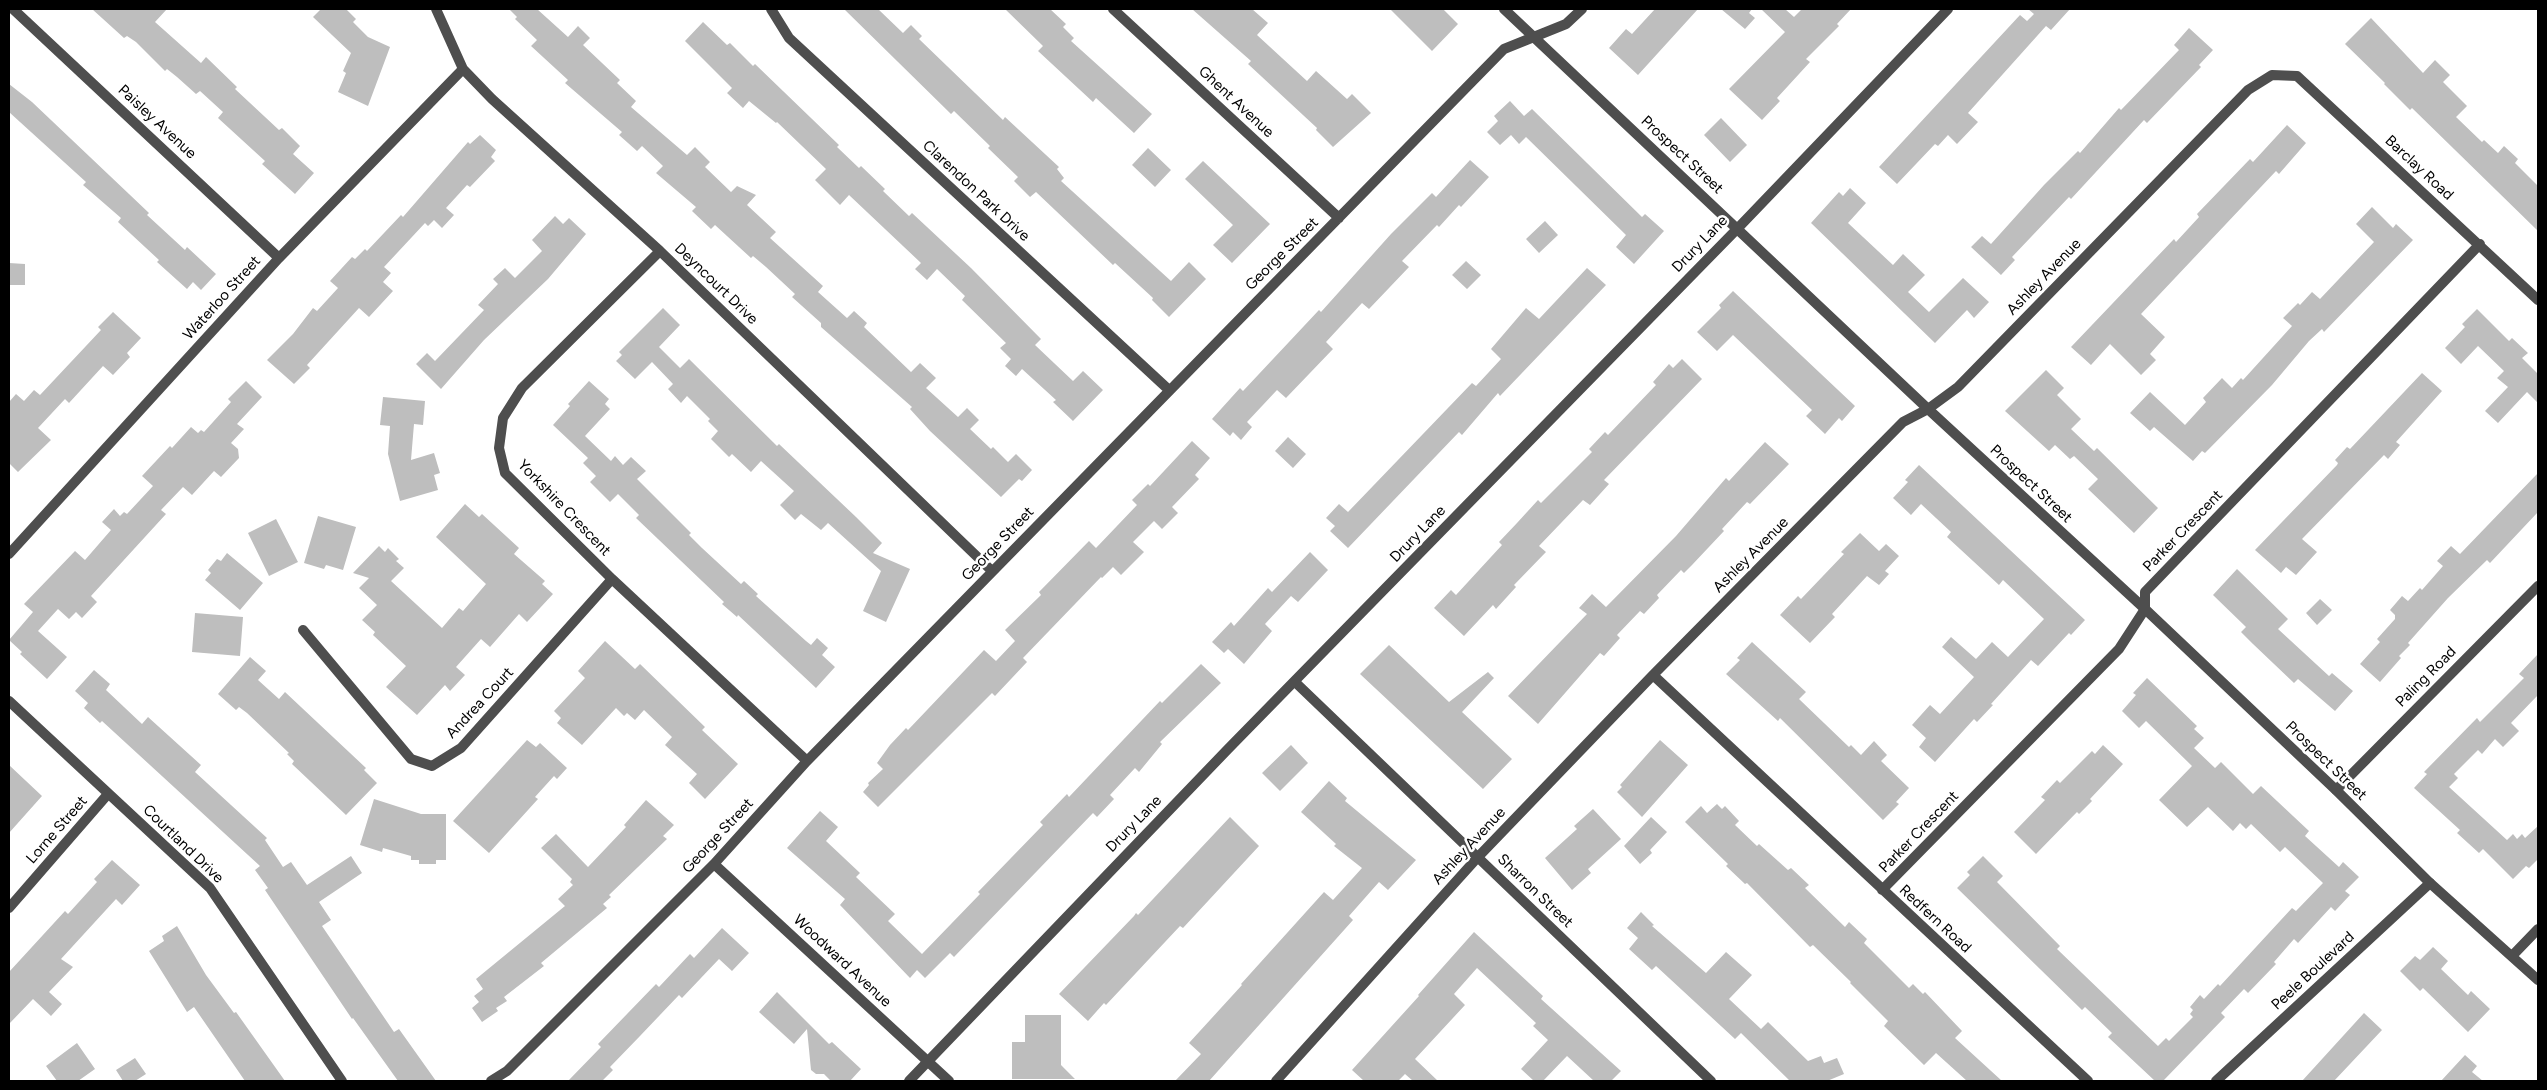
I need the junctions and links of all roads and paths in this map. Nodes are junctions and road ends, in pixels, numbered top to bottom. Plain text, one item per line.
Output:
1 (13, 9) edge
2 (436, 9) edge
3 (771, 9) edge
4 (1113, 9) edge
5 (1504, 9) edge
6 (1582, 9) edge
7 (1948, 9) edge
8 (1534, 37) junction
9 (463, 69) junction
10 (2272, 75) joint
11 (1339, 218) junction
12 (1738, 228) junction
13 (2480, 244) junction
14 (660, 251) junction
15 (279, 258) junction
16 (2538, 300) edge
17 (1169, 390) junction
18 (1928, 409) junction
19 (9, 554) edge
20 (992, 571) junction
21 (612, 579) junction
22 (2538, 586) edge
23 (2144, 609) junction
24 (303, 630) dead end
25 (1652, 675) junction
26 (1294, 682) junction
27 (9, 701) edge
28 (806, 761) junction
29 (2336, 790) junction
30 (108, 794) junction
31 (1478, 857) junction
32 (714, 864) junction
33 (2430, 883) junction
34 (1882, 890) junction
35 (9, 908) edge
36 (2538, 929) edge
37 (2512, 956) junction
38 (2538, 980) edge
39 (929, 1061) junction
40 (342, 1081) edge
41 (491, 1081) edge
42 (909, 1081) edge
43 (949, 1081) edge
44 (1276, 1081) edge
45 (1711, 1081) edge
46 (2088, 1081) edge
47 (2216, 1081) edge

1 - 15 street, Paisley Avenue
2 - 9 street, Deyncourt Drive
3 - 17 street, Clarendon Park Drive
4 - 11 street, Ghent Avenue
5 - 8 street, Prospect Street
6 - 8 street, George Street
7 - 12 street, Drury Lane
8 - 11 street, George Street
8 - 12 street, Prospect Street
9 - 14 street, Deyncourt Drive
9 - 15 street, Waterloo Street
10 - 13 street, Barclay Road
10 - 18 street, Ashley Avenue
11 - 17 street, George Street
12 - 18 street, Prospect Street
12 - 26 street, Drury Lane
13 - 16 street, Barclay Road
13 - 23 street, Parker Crescent
14 - 20 street, Deyncourt Drive
14 - 21 street, Yorkshire Crescent
15 - 19 street, Waterloo Street
17 - 20 street, George Street
18 - 23 street, Prospect Street
18 - 25 street, Ashley Avenue
20 - 28 street, George Street
21 - 24 street, Andrea Court
21 - 28 street, Yorkshire Crescent
22 - 29 street, Paling Road
23 - 29 street, Prospect Street
23 - 34 street, Parker Crescent
25 - 31 street, Ashley Avenue
25 - 34 street, Redfern Road
26 - 31 street, Sharron Street
26 - 39 street, Drury Lane
27 - 30 street, Courtland Drive
28 - 32 street, George Street
29 - 33 street, Prospect Street
30 - 35 street, Lorne Street
30 - 40 street, Courtland Drive
31 - 44 street, Ashley Avenue
31 - 45 street, Sharron Street
32 - 39 street, Woodward Avenue
32 - 41 street, George Street
33 - 37 street, Prospect Street
33 - 47 street, Peele Boulevard
34 - 46 street, Redfern Road
36 - 37 street
37 - 38 street, Prospect Street
39 - 42 street, Drury Lane
39 - 43 street, Woodward Avenue

